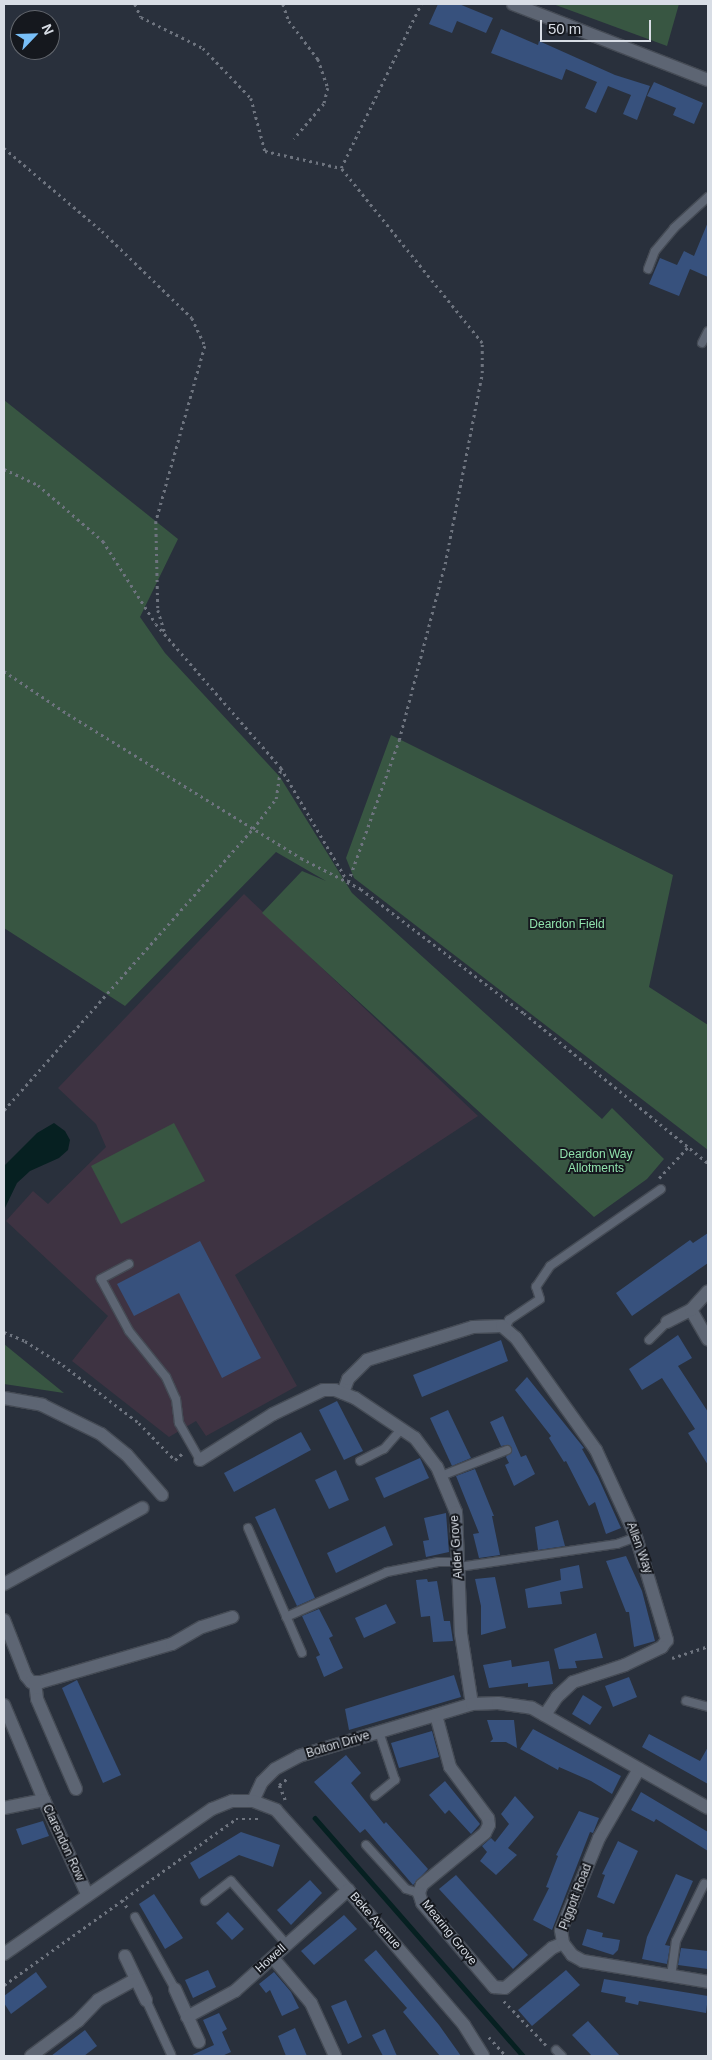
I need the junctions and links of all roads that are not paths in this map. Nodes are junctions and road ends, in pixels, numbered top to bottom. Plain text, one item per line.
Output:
1 (513, 4) edge
2 (708, 80) edge
3 (708, 197) edge
4 (648, 269) dead end
5 (708, 331) edge
6 (702, 343) dead end
7 (661, 1189) dead end
8 (129, 1264) dead end
9 (708, 1291) edge
10 (691, 1310) junction
11 (667, 1322) joint
12 (506, 1327) junction
13 (708, 1339) edge
14 (649, 1340) dead end
15 (343, 1393) junction
16 (4, 1398) edge
17 (402, 1428) junction
18 (507, 1450) dead end
19 (200, 1460) joint
20 (360, 1460) dead end
21 (441, 1476) junction
22 (162, 1495) dead end
23 (142, 1508) dead end
24 (248, 1528) dead end
25 (636, 1536) junction
26 (459, 1564) junction
27 (4, 1584) edge
28 (232, 1617) dead end
29 (286, 1617) junction
30 (4, 1620) edge
31 (302, 1653) dead end
32 (35, 1682) junction
33 (686, 1701) dead end
34 (472, 1704) junction
35 (4, 1705) edge
36 (708, 1707) edge
37 (436, 1715) junction
38 (545, 1715) junction
39 (379, 1732) junction
40 (639, 1769) junction
41 (76, 1789) dead end
42 (375, 1796) dead end
43 (44, 1800) junction
44 (253, 1801) junction
45 (4, 1808) edge
46 (708, 1808) edge
47 (366, 1845) dead end
48 (704, 1884) dead end
49 (348, 1890) junction
50 (419, 1893) junction
51 (87, 1894) junction
52 (205, 1901) dead end
53 (135, 1917) dead end
54 (563, 1943) junction
55 (287, 1945) junction
56 (4, 1954) edge
57 (125, 1956) dead end
58 (273, 1958) junction
59 (671, 1976) junction
60 (136, 1979) junction
61 (708, 1982) edge
62 (175, 1989) joint
63 (146, 2000) joint
64 (187, 2017) junction
65 (198, 2042) dead end
66 (171, 2054) dead end
67 (31, 2056) edge
68 (335, 2056) edge
69 (483, 2056) edge

1 - 2 street
3 - 4 lane
5 - 6 lane
7 - 12 lane
8 - 19 lane
9 - 10 street
10 - 11 street
10 - 13 street
11 - 14 lane
12 - 15 street
12 - 25 street, Allen Way
15 - 17 street, Alder Grove
15 - 19 street, Alder Grove
16 - 22 street
17 - 20 lane
17 - 21 street, Alder Grove
18 - 21 lane
21 - 26 street, Alder Grove
23 - 27 street
24 - 29 lane
25 - 26 lane
25 - 38 street, Allen Way
26 - 29 lane
26 - 34 street, Alder Grove
28 - 32 street
29 - 31 lane
30 - 32 street
32 - 41 street
33 - 36 lane
34 - 37 street, Bolton Drive
34 - 38 street, Bolton Drive
35 - 43 street
37 - 39 street, Bolton Drive
37 - 50 street, Mearing Grove
38 - 40 street, Bolton Drive
39 - 42 lane
39 - 44 street, Bolton Drive
40 - 46 street, Bolton Drive
40 - 54 street, Piggott Road
43 - 45 street, Clarendon Row
43 - 51 street, Clarendon Row
44 - 49 street, Beke Avenue
44 - 51 street
47 - 50 lane
48 - 59 lane
49 - 55 street, Howell
49 - 69 street, Beke Avenue
50 - 54 street, Mearing Grove
51 - 56 street
52 - 55 lane
53 - 62 lane
54 - 59 street, Piggott Road
55 - 58 street, Howell
57 - 60 street
58 - 64 street, Howell
58 - 68 street
59 - 61 street, Piggott Road
60 - 63 street
60 - 67 street
62 - 64 street
63 - 66 lane
64 - 65 street

